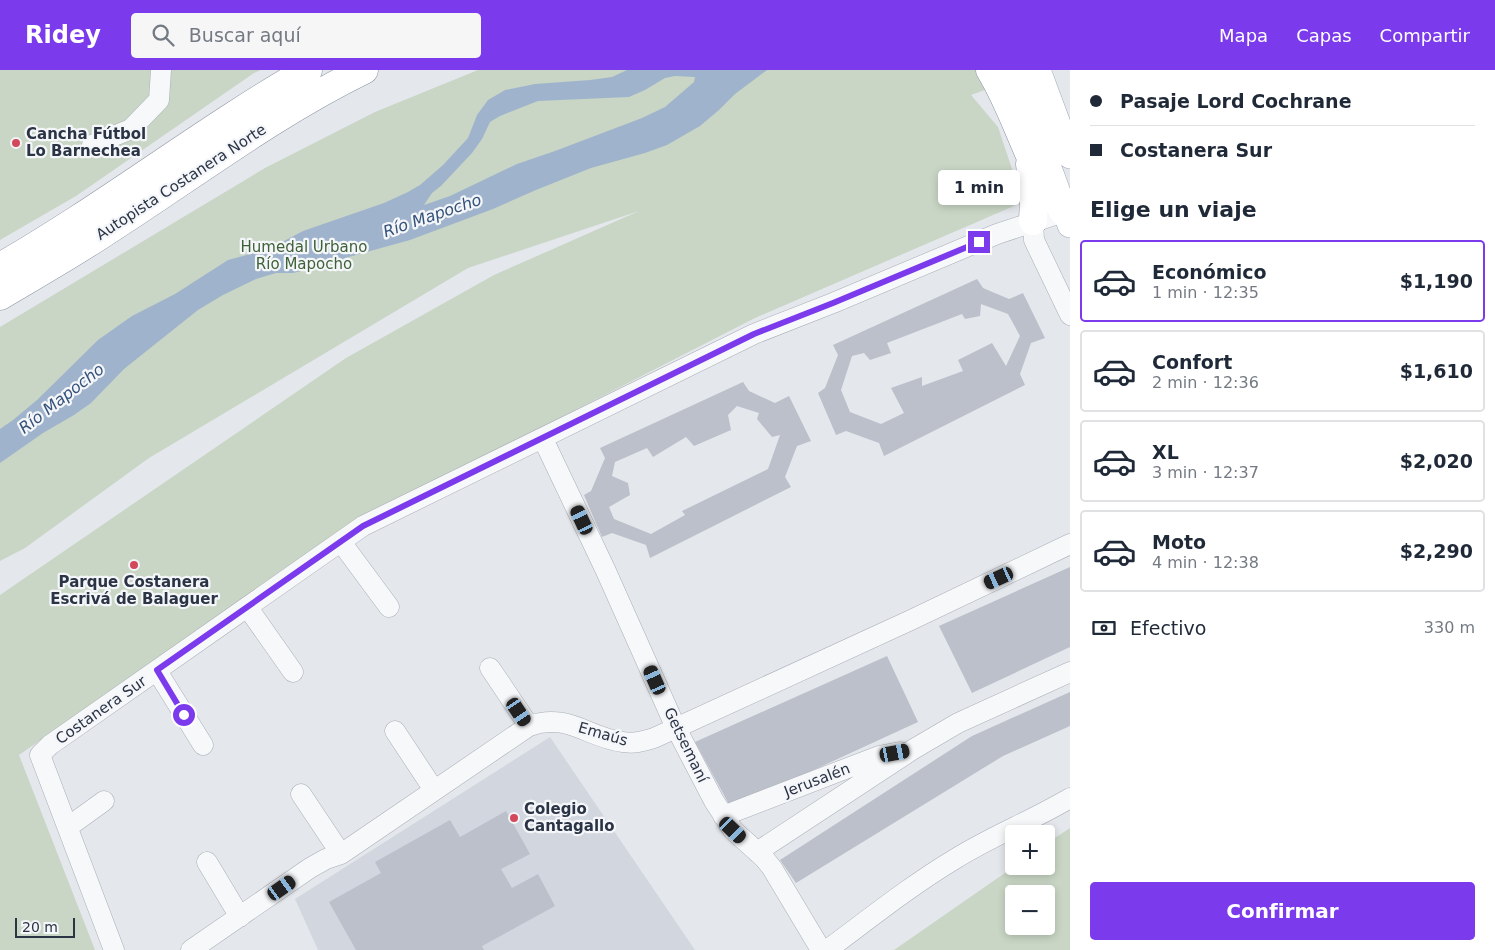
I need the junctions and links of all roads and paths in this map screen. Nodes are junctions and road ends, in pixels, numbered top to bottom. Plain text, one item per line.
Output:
1 (161, 70) edge
2 (308, 70) edge
3 (364, 70) edge
4 (990, 70) edge
5 (1042, 79) edge
6 (1013, 87) edge
7 (92, 145) dead end
8 (1028, 152) junction
9 (1070, 156) edge
10 (1068, 216) edge
11 (1033, 221) junction
12 (0, 266) edge
13 (0, 296) edge
14 (1070, 315) edge
15 (543, 439) junction
16 (341, 542) junction
17 (1070, 544) edge
18 (389, 607) dead end
19 (248, 608) junction
20 (490, 668) dead end
21 (157, 670) junction
22 (293, 672) dead end
23 (1070, 672) edge
24 (529, 726) junction
25 (676, 728) junction
26 (395, 731) dead end
27 (203, 745) dead end
28 (912, 750) junction
29 (434, 790) junction
30 (301, 794) dead end
31 (1070, 798) edge
32 (104, 801) dead end
33 (723, 816) junction
34 (68, 827) junction
35 (757, 852) junction
36 (341, 854) junction
37 (207, 862) dead end
38 (240, 917) junction
39 (114, 950) edge
40 (191, 950) edge
41 (821, 950) edge
42 (827, 950) edge

1 - 7 street
2 - 12 highway, Autopista Costanera Norte
3 - 13 highway, Autopista Costanera Norte
4 - 6 highway
5 - 9 main road
6 - 8 highway
6 - 10 main road
8 - 10 highway
8 - 11 highway
10 - 11 street, Costanera Sur
11 - 14 street
11 - 15 street, Costanera Sur
15 - 16 street, Costanera Sur
15 - 25 street, Getsemaní
16 - 18 street
16 - 19 street, Costanera Sur
17 - 25 street, Emaús
19 - 21 street, Costanera Sur
19 - 22 street
20 - 24 street
21 - 27 street
21 - 34 street, Costanera Sur
23 - 28 street, Jerusalén
24 - 25 street, Emaús
24 - 29 street, Emaús
25 - 33 street, Getsemaní
26 - 29 street
28 - 33 street, Jerusalén
28 - 35 street, Jerusalén
29 - 36 street, Emaús
30 - 36 street
31 - 42 street
32 - 34 street
33 - 35 street, Getsemaní
34 - 39 street
35 - 41 street, Getsemaní
36 - 38 street, Emaús
37 - 38 street
38 - 40 street, Emaús

